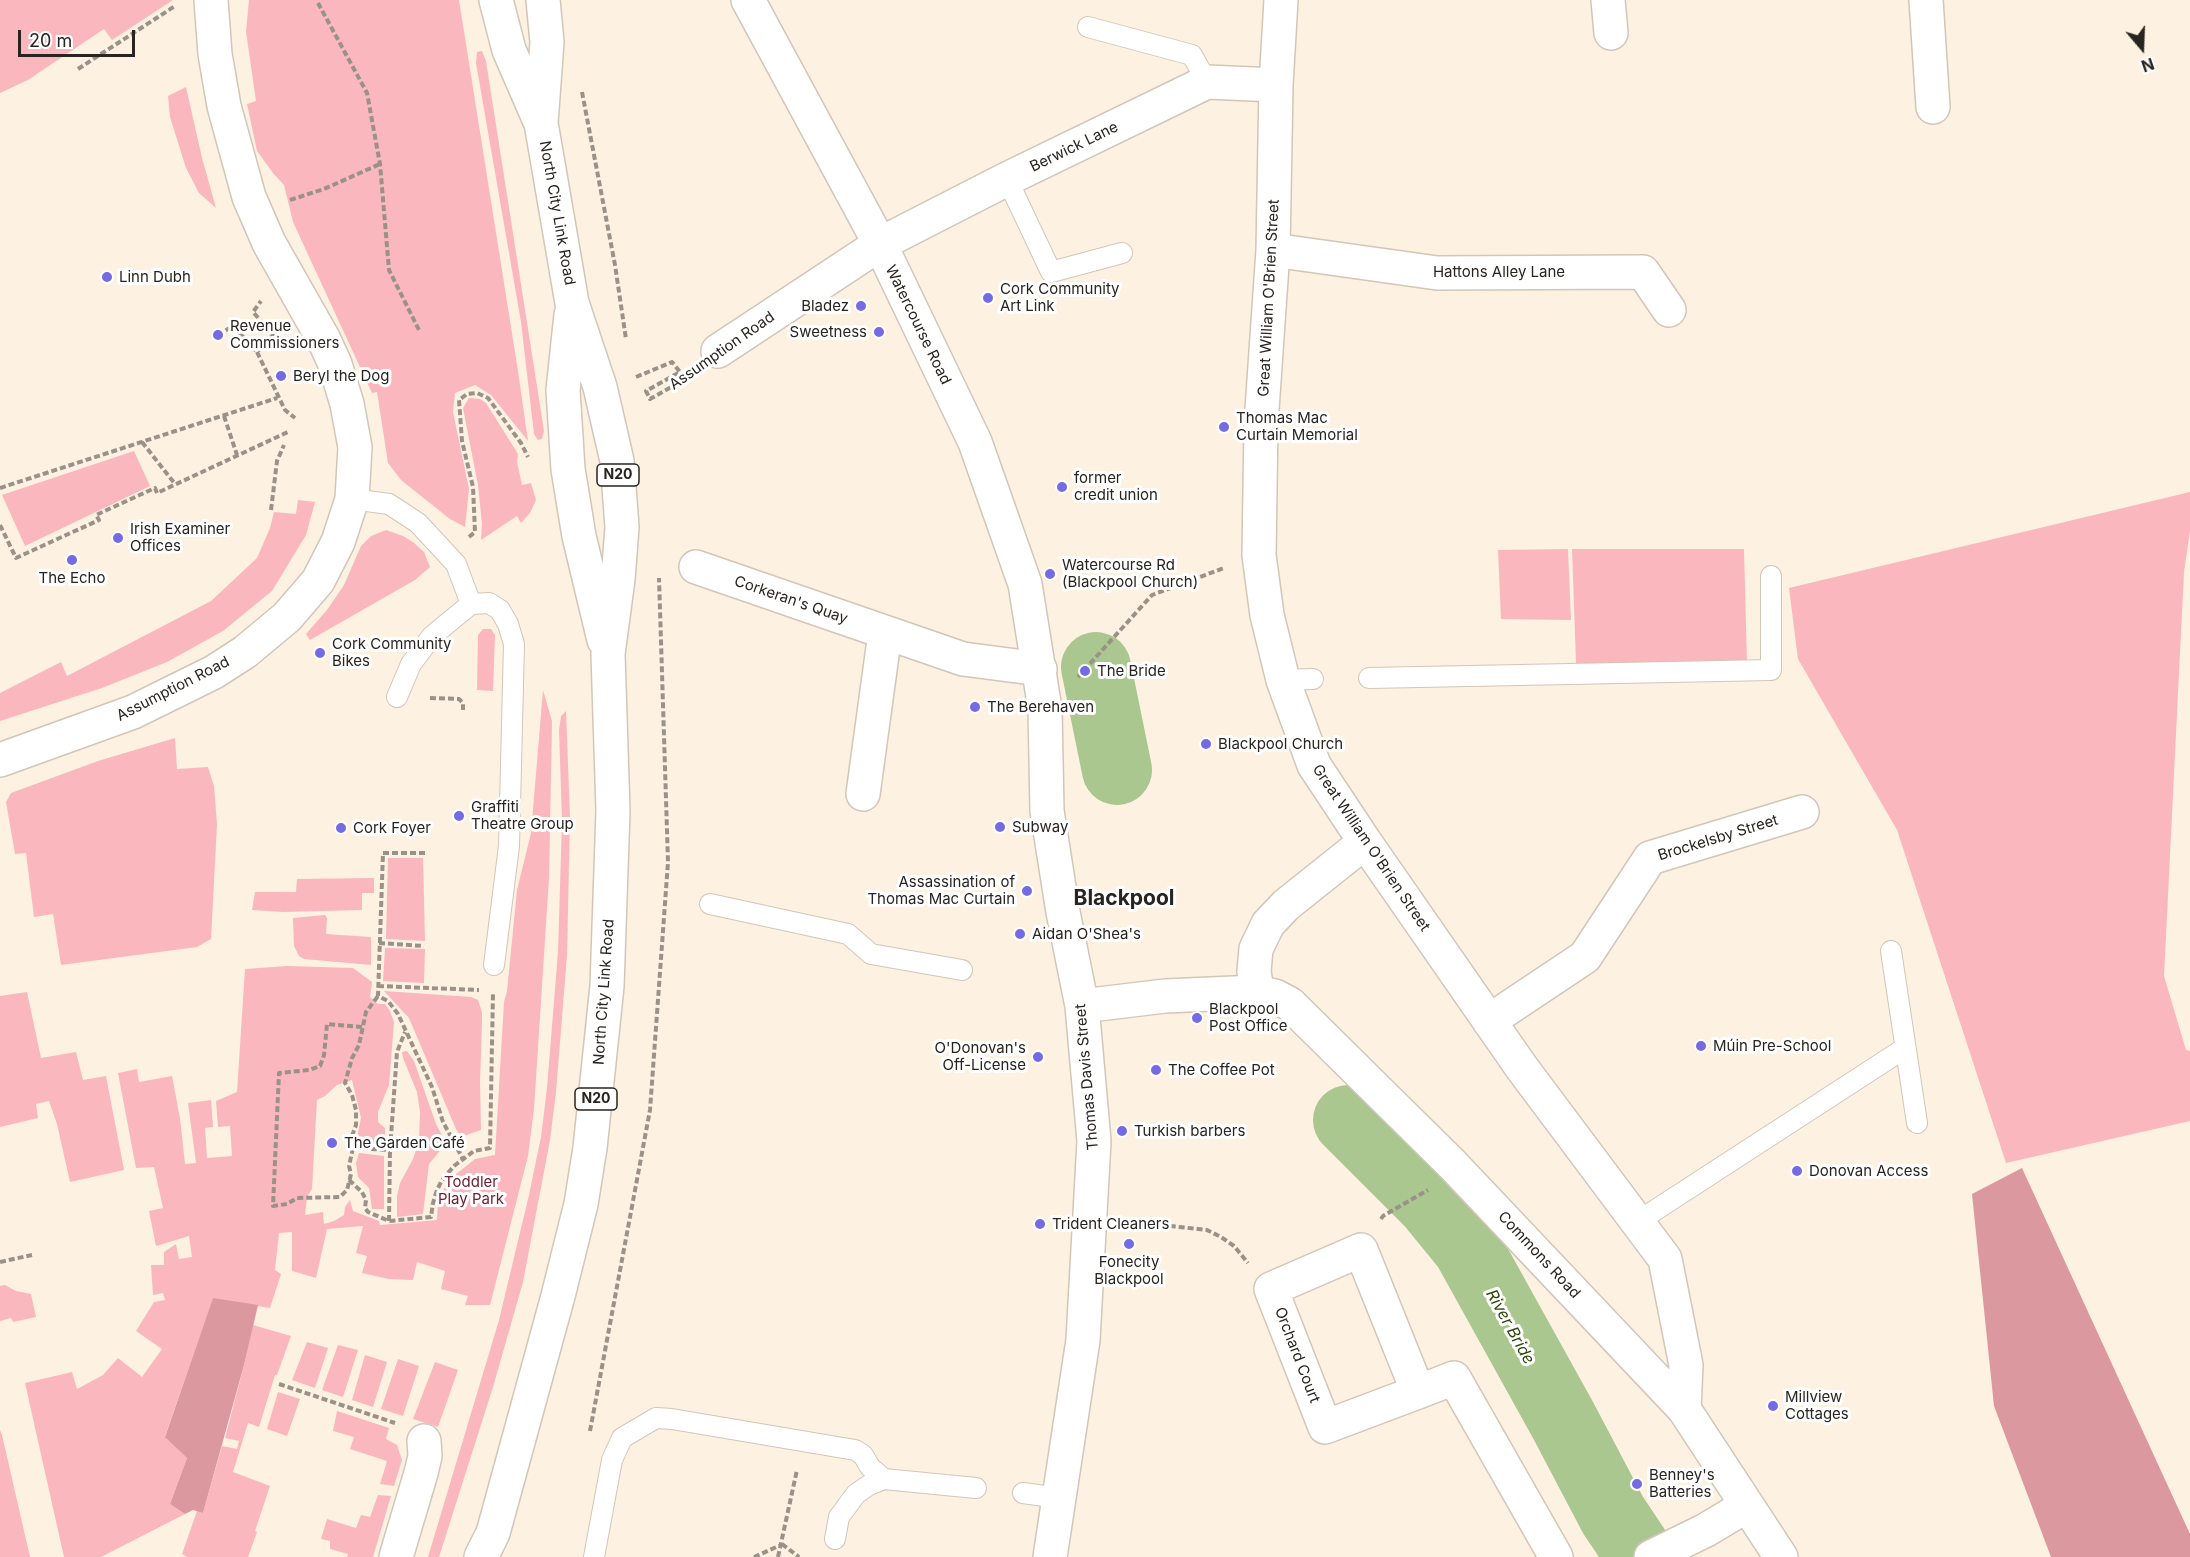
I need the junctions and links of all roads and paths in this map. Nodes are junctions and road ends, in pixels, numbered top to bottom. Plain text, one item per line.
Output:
1 (211, 0) edge
2 (496, 0) edge
3 (543, 0) edge
4 (748, 0) edge
5 (1281, 0) edge
6 (1608, 0) edge
7 (1926, 0) edge
8 (318, 3) dead end
9 (173, 6) dead end
10 (1088, 27) dead end
11 (1611, 33) dead end
12 (78, 69) dead end
13 (1208, 82) junction
14 (1276, 85) junction
15 (1933, 107) dead end
16 (541, 123) junction
17 (380, 164) junction
18 (1007, 179) junction
19 (288, 201) dead end
20 (880, 244) junction
21 (1273, 250) junction
22 (1122, 253) dead end
23 (266, 296) dead end
24 (572, 303) junction
25 (1669, 310) dead end
26 (420, 332) dead end
27 (218, 335) dead end
28 (718, 351) joint
29 (257, 352) junction
30 (632, 379) dead end
31 (278, 398) junction
32 (224, 416) junction
33 (295, 418) dead end
34 (290, 431) dead end
35 (142, 442) junction
36 (284, 445) dead end
37 (237, 455) junction
38 (532, 465) dead end
39 (176, 484) junction
40 (0, 488) edge
41 (352, 499) junction
42 (271, 510) dead end
43 (0, 525) edge
44 (468, 538) dead end
45 (1258, 555) junction
46 (696, 567) dead end
47 (1771, 576) dead end
48 (471, 604) junction
49 (885, 633) junction
50 (608, 654) junction
51 (1040, 669) junction
52 (1369, 678) dead end
53 (1072, 683) dead end
54 (397, 697) dead end
55 (463, 703) dead end
56 (463, 710) dead end
57 (0, 760) edge
58 (863, 794) dead end
59 (1802, 812) dead end
60 (1365, 842) junction
61 (425, 853) dead end
62 (710, 904) dead end
63 (379, 943) junction
64 (424, 946) dead end
65 (1891, 951) dead end
66 (494, 965) joint
67 (962, 970) dead end
68 (378, 986) junction
69 (482, 990) dead end
70 (1250, 992) junction
71 (378, 996) junction
72 (1082, 1005) junction
73 (1489, 1021) junction
74 (362, 1027) junction
75 (406, 1031) junction
76 (1905, 1048) junction
77 (1917, 1123) dead end
78 (353, 1148) junction
79 (390, 1150) junction
80 (463, 1159) junction
81 (349, 1180) junction
82 (1432, 1188) dead end
83 (1383, 1216) dead end
84 (1091, 1218) junction
85 (389, 1221) junction
86 (1637, 1222) junction
87 (32, 1255) dead end
88 (0, 1262) edge
89 (1271, 1289) junction
90 (279, 1384) dead end
91 (1418, 1392) junction
92 (1684, 1410) junction
93 (391, 1421) dead end
94 (804, 1440) junction
95 (424, 1441) dead end
96 (884, 1479) junction
97 (976, 1488) dead end
98 (1023, 1493) dead end
99 (1059, 1498) junction
100 (1746, 1506) junction
101 (835, 1539) dead end
102 (782, 1544) junction
103 (489, 1549) edge
104 (396, 1557) edge
105 (594, 1557) edge
106 (754, 1557) edge
107 (778, 1557) edge
108 (799, 1557) edge
109 (1050, 1557) edge
110 (1556, 1557) edge
111 (1651, 1557) edge
112 (1781, 1557) edge

1 - 41 main road, Assumption Road
2 - 16 main road, North City Link Road / N20
3 - 16 main road, North City Link Road / N20
4 - 20 main road, Watercourse Road
5 - 14 main road, Great William O'Brien Street
6 - 11 main road
7 - 15 main road
8 - 17 path
9 - 12 path
10 - 13 lane
13 - 14 main road, Berwick Lane
13 - 18 main road, Berwick Lane
14 - 21 main road, Great William O'Brien Street
16 - 24 main road, North City Link Road / N20
17 - 19 path
17 - 26 path
18 - 20 main road, Berwick Lane
18 - 22 lane
20 - 28 main road, Assumption Road
20 - 51 main road, Watercourse Road
21 - 25 main road, Hattons Alley Lane
21 - 45 main road, Great William O'Brien Street
23 - 29 path
24 - 50 main road, North City Link Road / N20
24 - 50 main road, North City Link Road / N20
27 - 29 path
28 - 30 path, Assumption Road
29 - 31 path
31 - 32 path
31 - 33 path
32 - 35 path
32 - 37 path
34 - 37 path
35 - 39 path
35 - 40 path
36 - 42 path
37 - 39 path
38 - 44 path
39 - 43 path
41 - 48 lane
41 - 57 main road, Assumption Road
45 - 53 path
45 - 60 main road, Great William O'Brien Street
46 - 49 main road, Corkeran's Quay
47 - 52 lane
48 - 54 lane
48 - 66 lane
49 - 51 main road, Corkeran's Quay
49 - 58 main road
50 - 103 main road, North City Link Road / N20
51 - 72 main road, Thomas Davis Street
55 - 56 path
59 - 73 main road, Brockelsby Street
60 - 70 main road
60 - 73 main road, Great William O'Brien Street
61 - 63 path
62 - 67 lane
63 - 64 path
63 - 68 path
65 - 76 lane
66 - 80 path
68 - 69 path
68 - 71 path
70 - 72 main road
70 - 92 main road, Commons Road
71 - 74 path
71 - 75 path
72 - 84 main road, Thomas Davis Street
73 - 86 main road, Great William O'Brien Street
74 - 78 path
74 - 81 path
75 - 79 path
75 - 80 path
76 - 77 lane
76 - 86 lane
78 - 79 path
78 - 81 path
79 - 85 path
80 - 85 path
81 - 85 path
82 - 83 path
84 - 89 path
84 - 99 main road, Thomas Davis Street
86 - 92 main road, Great William O'Brien Street
87 - 88 path
89 - 91 main road, Orchard Court
89 - 91 main road, Orchard Court
90 - 93 path
91 - 110 main road, Orchard Court
92 - 100 main road, Commons Road
94 - 96 lane
94 - 102 path
94 - 105 lane
95 - 104 main road
96 - 97 lane
96 - 101 lane
98 - 99 lane
99 - 109 main road, Thomas Davis Street
100 - 111 main road
100 - 112 main road, Commons Road
102 - 106 path
102 - 107 path
102 - 108 path

